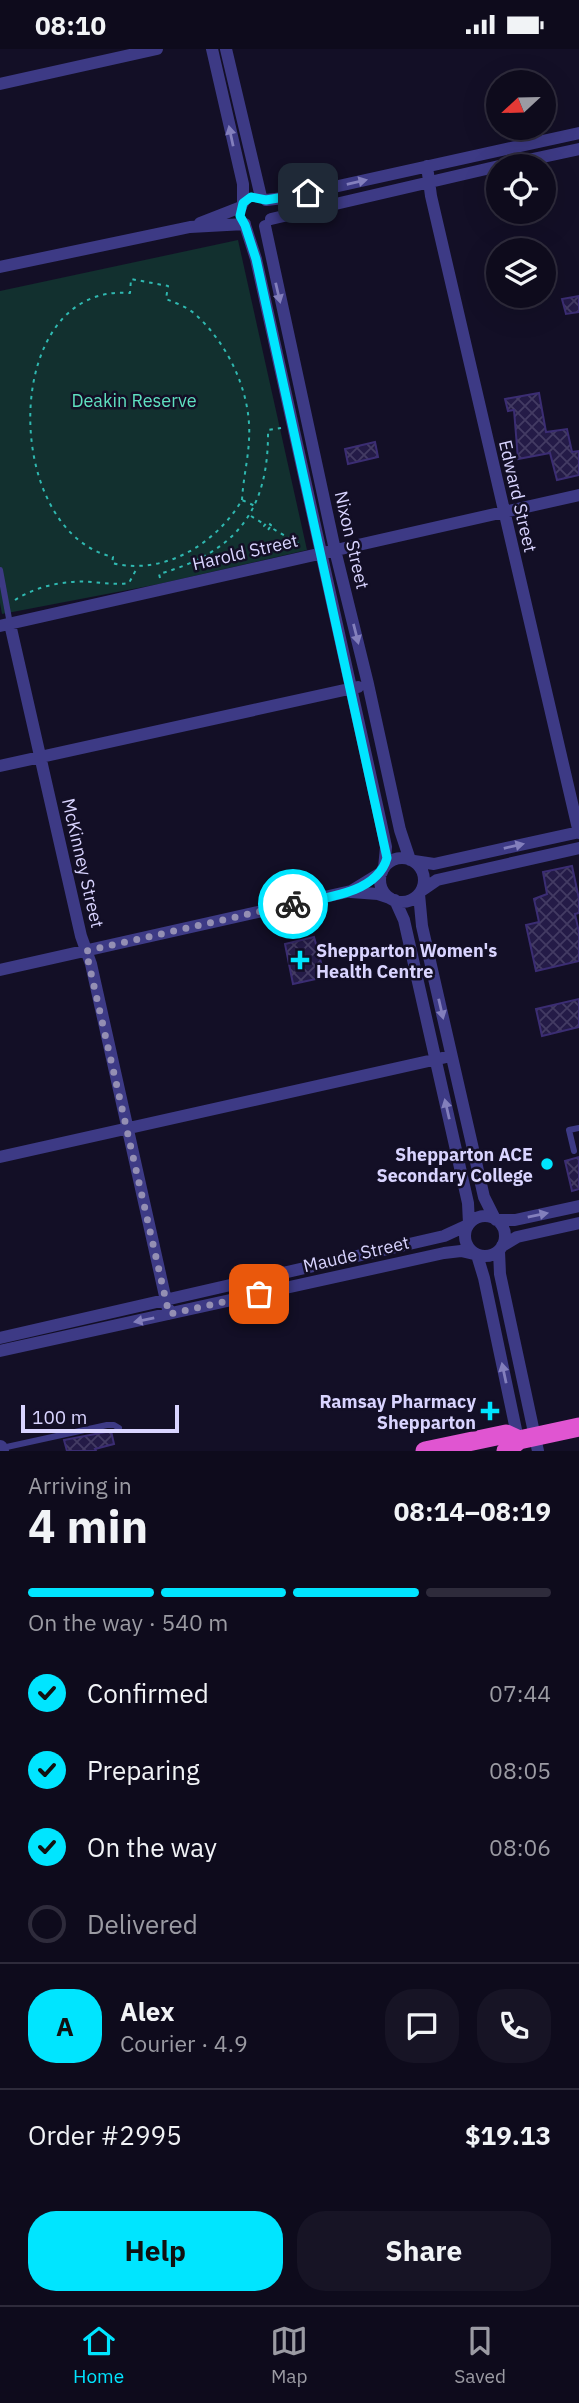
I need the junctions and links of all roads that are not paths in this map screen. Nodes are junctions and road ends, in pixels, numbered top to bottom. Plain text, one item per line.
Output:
1 (157, 49) edge
2 (212, 49) edge
3 (226, 49) edge
4 (0, 84) edge
5 (579, 132) edge
6 (579, 149) edge
7 (555, 154) edge
8 (427, 166) junction
9 (486, 169) edge
10 (429, 182) junction
11 (264, 199) junction
12 (242, 205) junction
13 (268, 223) junction
14 (245, 225) junction
15 (190, 227) junction
16 (0, 267) edge
17 (579, 495) edge
18 (504, 512) junction
19 (335, 550) junction
20 (321, 553) junction
21 (0, 571) edge
22 (5, 625) edge
23 (368, 684) junction
24 (350, 688) junction
25 (41, 757) junction
26 (0, 766) edge
27 (579, 832) edge
28 (579, 848) edge
29 (412, 861) junction
30 (383, 870) junction
31 (351, 891) junction
32 (420, 893) junction
33 (392, 899) junction
34 (86, 951) junction
35 (0, 970) edge
36 (451, 1056) junction
37 (435, 1060) junction
38 (579, 1128) edge
39 (127, 1129) junction
40 (574, 1151) dead end
41 (0, 1157) edge
42 (579, 1206) edge
43 (496, 1219) junction
44 (579, 1223) edge
45 (468, 1224) junction
46 (501, 1248) junction
47 (374, 1252) junction
48 (476, 1254) junction
49 (378, 1268) junction
50 (278, 1274) junction
51 (282, 1289) junction
52 (166, 1299) junction
53 (169, 1314) junction
54 (0, 1338) edge
55 (0, 1351) edge
56 (579, 1427) edge
57 (119, 1428) dead end
58 (523, 1446) edge
59 (0, 1450) edge
60 (425, 1451) edge

1 - 4 street
12 -> 2 street
3 - 11 street
5 - 8 street
6 - 7 street
8 - 10 street, Edward Street
11 -> 8 street
9 - 10 street
10 - 13 street
10 - 18 street, Edward Street
11 - 12 street
11 - 13 street
12 - 14 street
12 - 15 street
13 - 14 street
13 -> 19 street, Nixon Street
14 - 15 street
14 - 20 street, Nixon Street
15 - 16 street
17 - 18 street, Harold Street
18 - 19 street, Harold Street
18 - 27 street, Edward Street
19 - 20 street, Harold Street
19 -> 23 street, Nixon Street
20 - 22 street, Harold Street
20 - 24 street, Nixon Street
21 - 22 lane
22 - 25 street, McKinney Street
23 - 24 street
23 - 29 street, Nixon Street
24 - 25 street
24 - 30 street, Nixon Street
25 - 26 street
25 - 34 street, McKinney Street
29 -> 27 street
28 - 32 street
29 - 30 street
29 - 32 street
30 - 31 street
30 - 33 street
31 - 33 street
31 - 34 street
32 - 33 street
32 -> 36 street
33 - 37 street
34 - 35 street
34 - 39 street, McKinney Street
36 - 37 street
36 - 43 street
37 - 39 street
45 -> 37 street
38 - 40 lane
39 - 41 street
39 - 52 street, McKinney Street
43 -> 42 street
43 - 45 street
43 - 46 street
44 - 46 street
45 - 47 street, Maude Street
45 - 48 street
46 - 48 street
46 - 58 street
47 - 49 street
47 - 50 street, Maude Street
48 - 49 street, Maude Street
58 -> 48 street
49 - 51 street, Maude Street
50 - 51 street
50 - 52 street, Maude Street
51 - 53 street, Maude Street
52 - 53 street, McKinney Street
52 - 54 street, Maude Street
53 -> 55 street, Maude Street
56 - 58 highway
57 - 59 lane
58 - 60 highway

